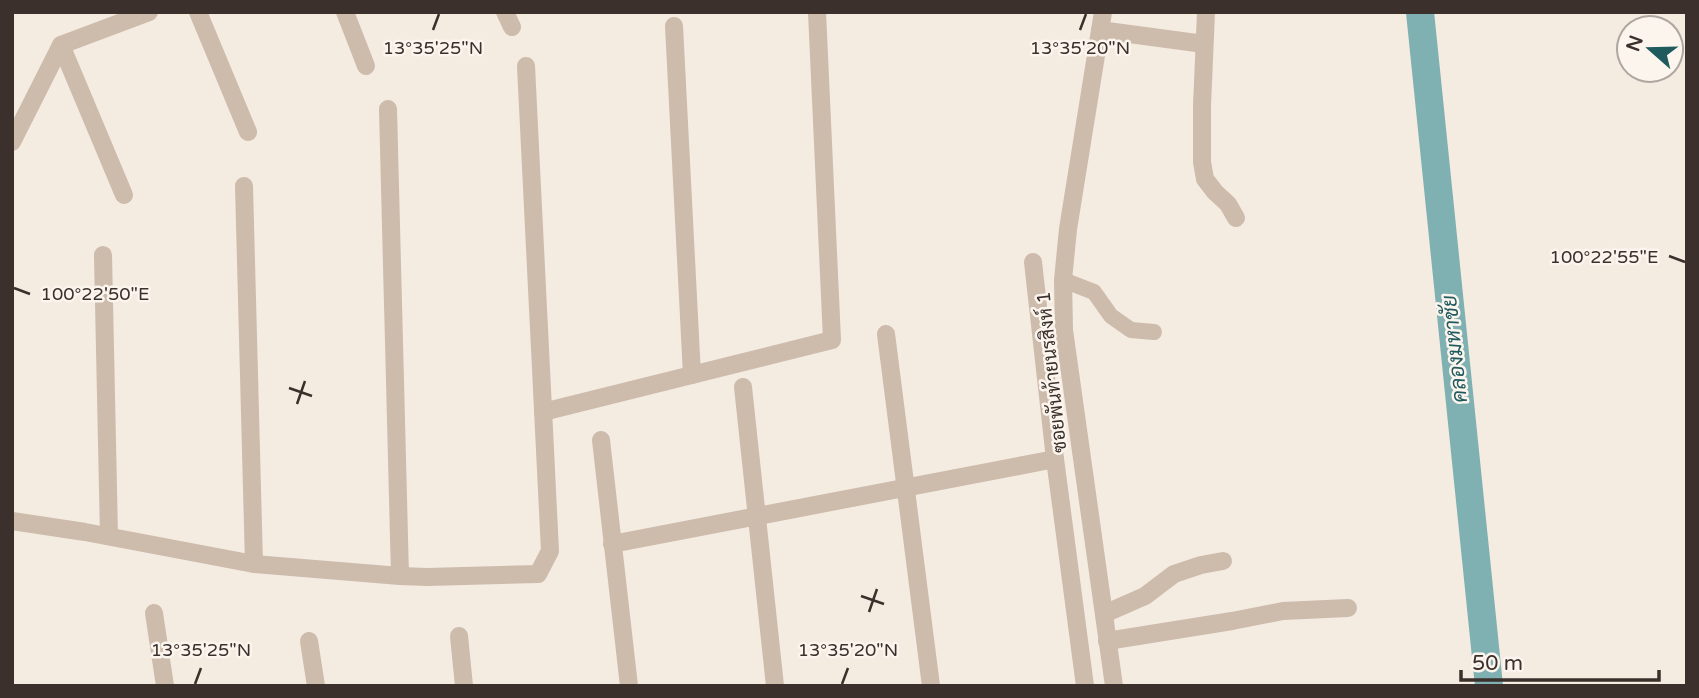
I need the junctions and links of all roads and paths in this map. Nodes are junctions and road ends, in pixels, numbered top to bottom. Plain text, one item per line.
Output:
1 (149, 12) edge
2 (198, 12) edge
3 (345, 12) edge
4 (817, 12) edge
5 (1103, 12) edge
6 (1206, 12) edge
7 (674, 26) dead end
8 (1100, 30) junction
9 (1204, 44) junction
10 (61, 45) junction
11 (366, 66) dead end
12 (526, 66) dead end
13 (388, 108) dead end
14 (248, 132) dead end
15 (12, 142) edge
16 (244, 186) dead end
17 (124, 195) dead end
18 (1236, 218) dead end
19 (103, 255) dead end
20 (1033, 262) dead end
21 (1063, 280) junction
22 (1154, 332) dead end
23 (886, 334) dead end
24 (692, 375) junction
25 (743, 387) dead end
26 (543, 412) junction
27 (601, 440) dead end
28 (1055, 459) junction
29 (905, 487) junction
30 (756, 516) junction
31 (12, 521) edge
32 (108, 536) junction
33 (612, 544) junction
34 (1223, 561) dead end
35 (254, 564) junction
36 (400, 576) junction
37 (1348, 608) dead end
38 (154, 613) dead end
39 (1104, 614) junction
40 (459, 636) dead end
41 (309, 641) dead end
42 (1107, 641) junction
43 (165, 686) edge
44 (316, 686) edge
45 (464, 686) edge
46 (629, 686) edge
47 (775, 686) edge
48 (931, 686) edge
49 (1085, 686) edge
50 (1114, 686) edge

1 - 10 street
2 - 14 street
3 - 11 street
4 - 24 street
5 - 8 street, ซอยพันท้ายนรสิงห์ 1
6 - 9 street
7 - 24 street
8 - 9 street
8 - 21 street, ซอยพันท้ายนรสิงห์ 1
9 - 18 street
10 - 15 street
10 - 17 street
12 - 26 street
13 - 36 street
16 - 35 street
19 - 32 street
20 - 28 street
21 - 22 lane
21 - 39 street, ซอยพันท้ายนรสิงห์ 1
23 - 29 street
24 - 26 street
25 - 30 street
26 - 36 street
27 - 33 street
28 - 29 street
28 - 49 street
29 - 30 street
29 - 48 street
30 - 33 street
30 - 47 street
31 - 32 street
32 - 35 street
33 - 46 street
34 - 39 street
35 - 36 street
37 - 42 street
38 - 43 street
39 - 42 street, ซอยพันท้ายนรสิงห์ 1
40 - 45 street
41 - 44 street
42 - 50 street, ซอยพันท้ายนรสิงห์ 1

